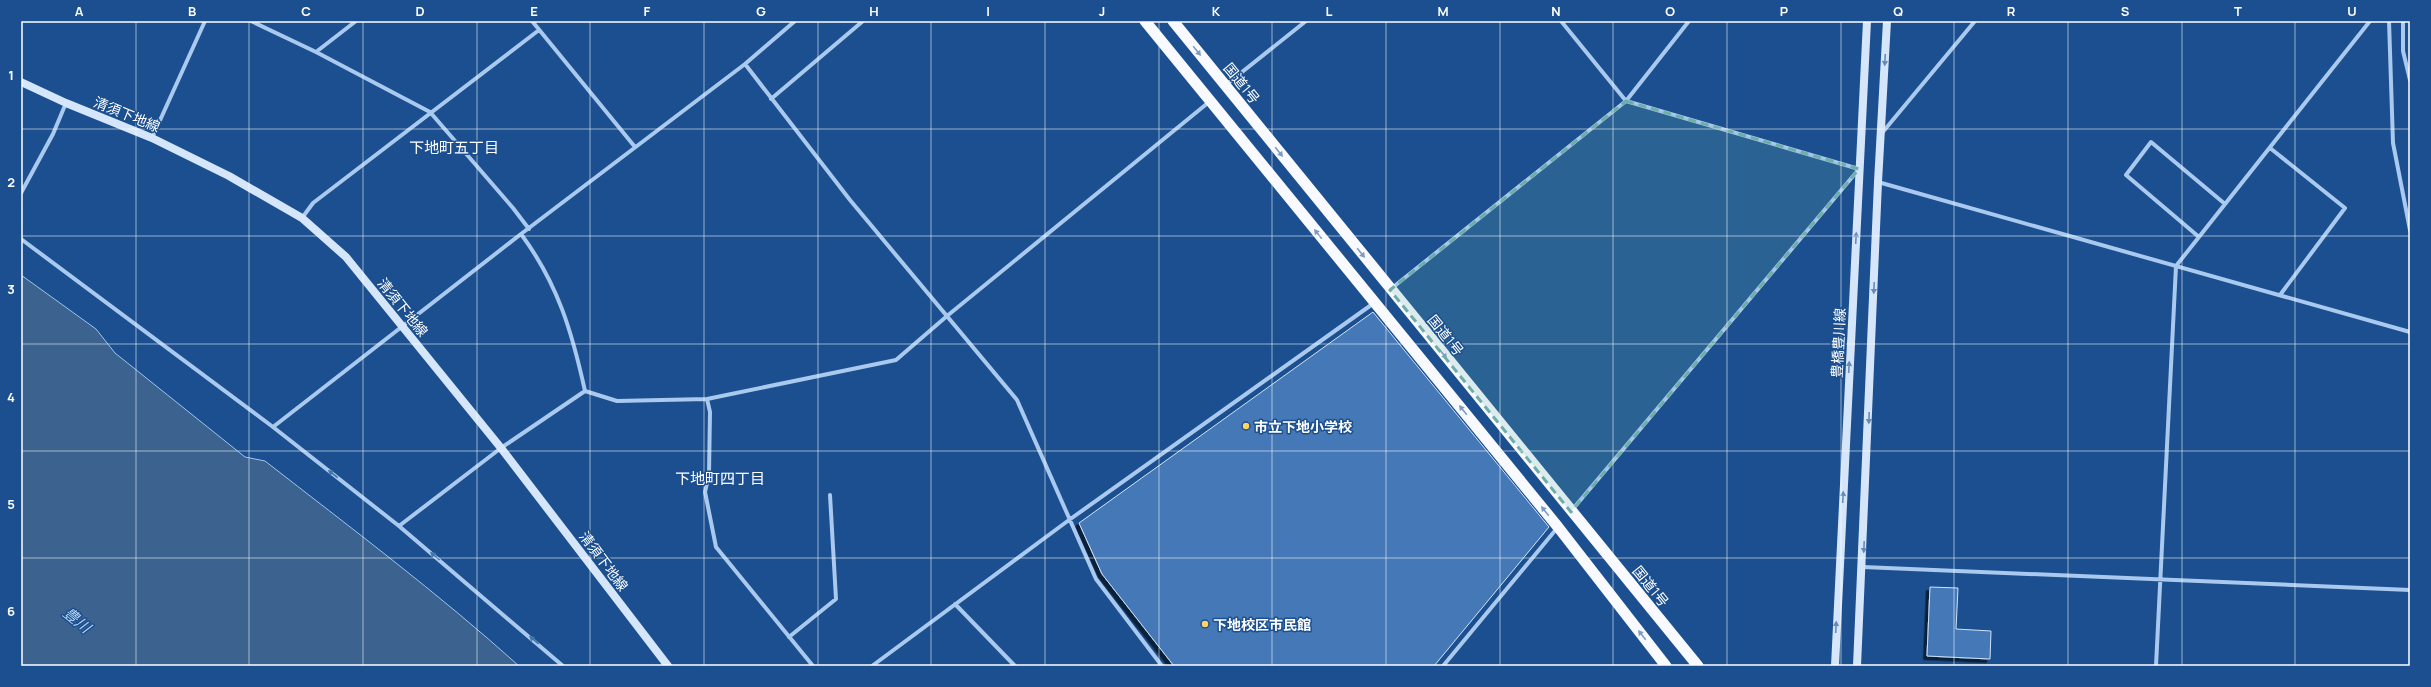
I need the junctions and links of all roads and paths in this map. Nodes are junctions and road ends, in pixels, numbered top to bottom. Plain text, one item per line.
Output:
1 (205, 21) edge
2 (252, 21) edge
3 (356, 21) edge
4 (532, 21) edge
5 (795, 21) edge
6 (863, 21) edge
7 (1144, 21) edge
8 (1172, 21) edge
9 (1306, 21) edge
10 (1561, 21) edge
11 (1689, 21) edge
12 (1867, 21) edge
13 (1887, 21) edge
14 (1975, 21) edge
15 (2370, 21) edge
16 (2389, 21) edge
17 (2403, 21) edge
18 (539, 30) junction
19 (316, 52) junction
20 (745, 64) junction
21 (2410, 80) edge
22 (21, 82) edge
23 (1225, 86) junction
24 (771, 99) junction
25 (1626, 101) junction
26 (1210, 102) junction
27 (66, 103) junction
28 (430, 112) junction
29 (1881, 133) junction
30 (152, 138) junction
31 (635, 147) junction
32 (2270, 148) junction
33 (1859, 169) junction
34 (1878, 182) junction
35 (21, 193) edge
36 (2225, 204) junction
37 (302, 218) junction
38 (529, 229) junction
39 (2410, 230) edge
40 (521, 234) junction
41 (2199, 237) junction
42 (21, 239) edge
43 (2176, 266) junction
44 (1390, 290) junction
45 (2280, 295) junction
46 (1375, 303) junction
47 (947, 316) junction
48 (404, 328) junction
49 (2410, 332) edge
50 (585, 391) junction
51 (707, 399) junction
52 (273, 427) junction
53 (502, 448) junction
54 (830, 495) dead end
55 (1571, 512) junction
56 (1069, 520) junction
57 (399, 526) junction
58 (1558, 527) junction
59 (1863, 567) junction
60 (2160, 579) junction
61 (2410, 590) edge
62 (956, 604) junction
63 (789, 636) junction
64 (563, 666) edge
65 (668, 666) edge
66 (813, 666) edge
67 (872, 666) edge
68 (1015, 666) edge
69 (1162, 666) edge
70 (1444, 666) edge
71 (1666, 666) edge
72 (1698, 666) edge
73 (1834, 666) edge
74 (1857, 666) edge
75 (2156, 666) edge

1 - 30 street
2 - 19 street
3 - 19 street
4 - 18 street
5 - 20 street
6 - 24 street
7 - 26 highway
8 -> 23 highway, 国道1号
9 - 23 street
10 - 25 street
11 - 25 street
12 - 33 main road, 豊橋豊川線
13 -> 29 main road
14 - 29 street
15 - 32 street
16 - 39 street
17 - 21 street
18 - 28 street
18 - 31 street
19 - 28 street
20 - 24 street
20 - 31 street
22 - 27 main road, 清須下地線
23 -> 44 highway, 国道1号
24 - 47 street
25 - 33 street
25 - 44 street
46 -> 26 highway
26 - 47 street
27 - 30 main road, 清須下地線
27 - 35 street
28 - 37 street
28 - 38 street
29 - 34 main road
30 - 37 main road, 清須下地線
31 - 38 street
32 - 36 street
32 - 45 street
33 - 55 street
73 -> 33 main road, 豊橋豊川線
34 - 43 street
34 -> 59 main road
36 - 41 street
36 - 41 street
37 - 48 main road, 清須下地線
38 - 40 street
40 - 48 street
40 - 50 street
41 - 43 street
42 - 52 street
43 - 45 street
43 - 60 street
44 -> 55 highway, 国道1号
45 - 49 street
46 - 56 street
58 -> 46 highway
47 - 51 street
47 - 56 street
48 - 52 street
48 - 53 main road, 清須下地線
50 - 51 street
50 - 53 street
51 - 63 street
57 -> 52 street
53 - 57 street
53 - 65 main road, 清須下地線
54 - 63 street
55 - 72 highway, 国道1号
56 - 62 street
56 - 69 street
64 -> 57 street
58 - 70 street
71 -> 58 highway
59 - 60 street
59 - 74 main road
60 - 61 street
60 - 75 street
62 - 67 street
62 - 68 street
63 - 66 street

